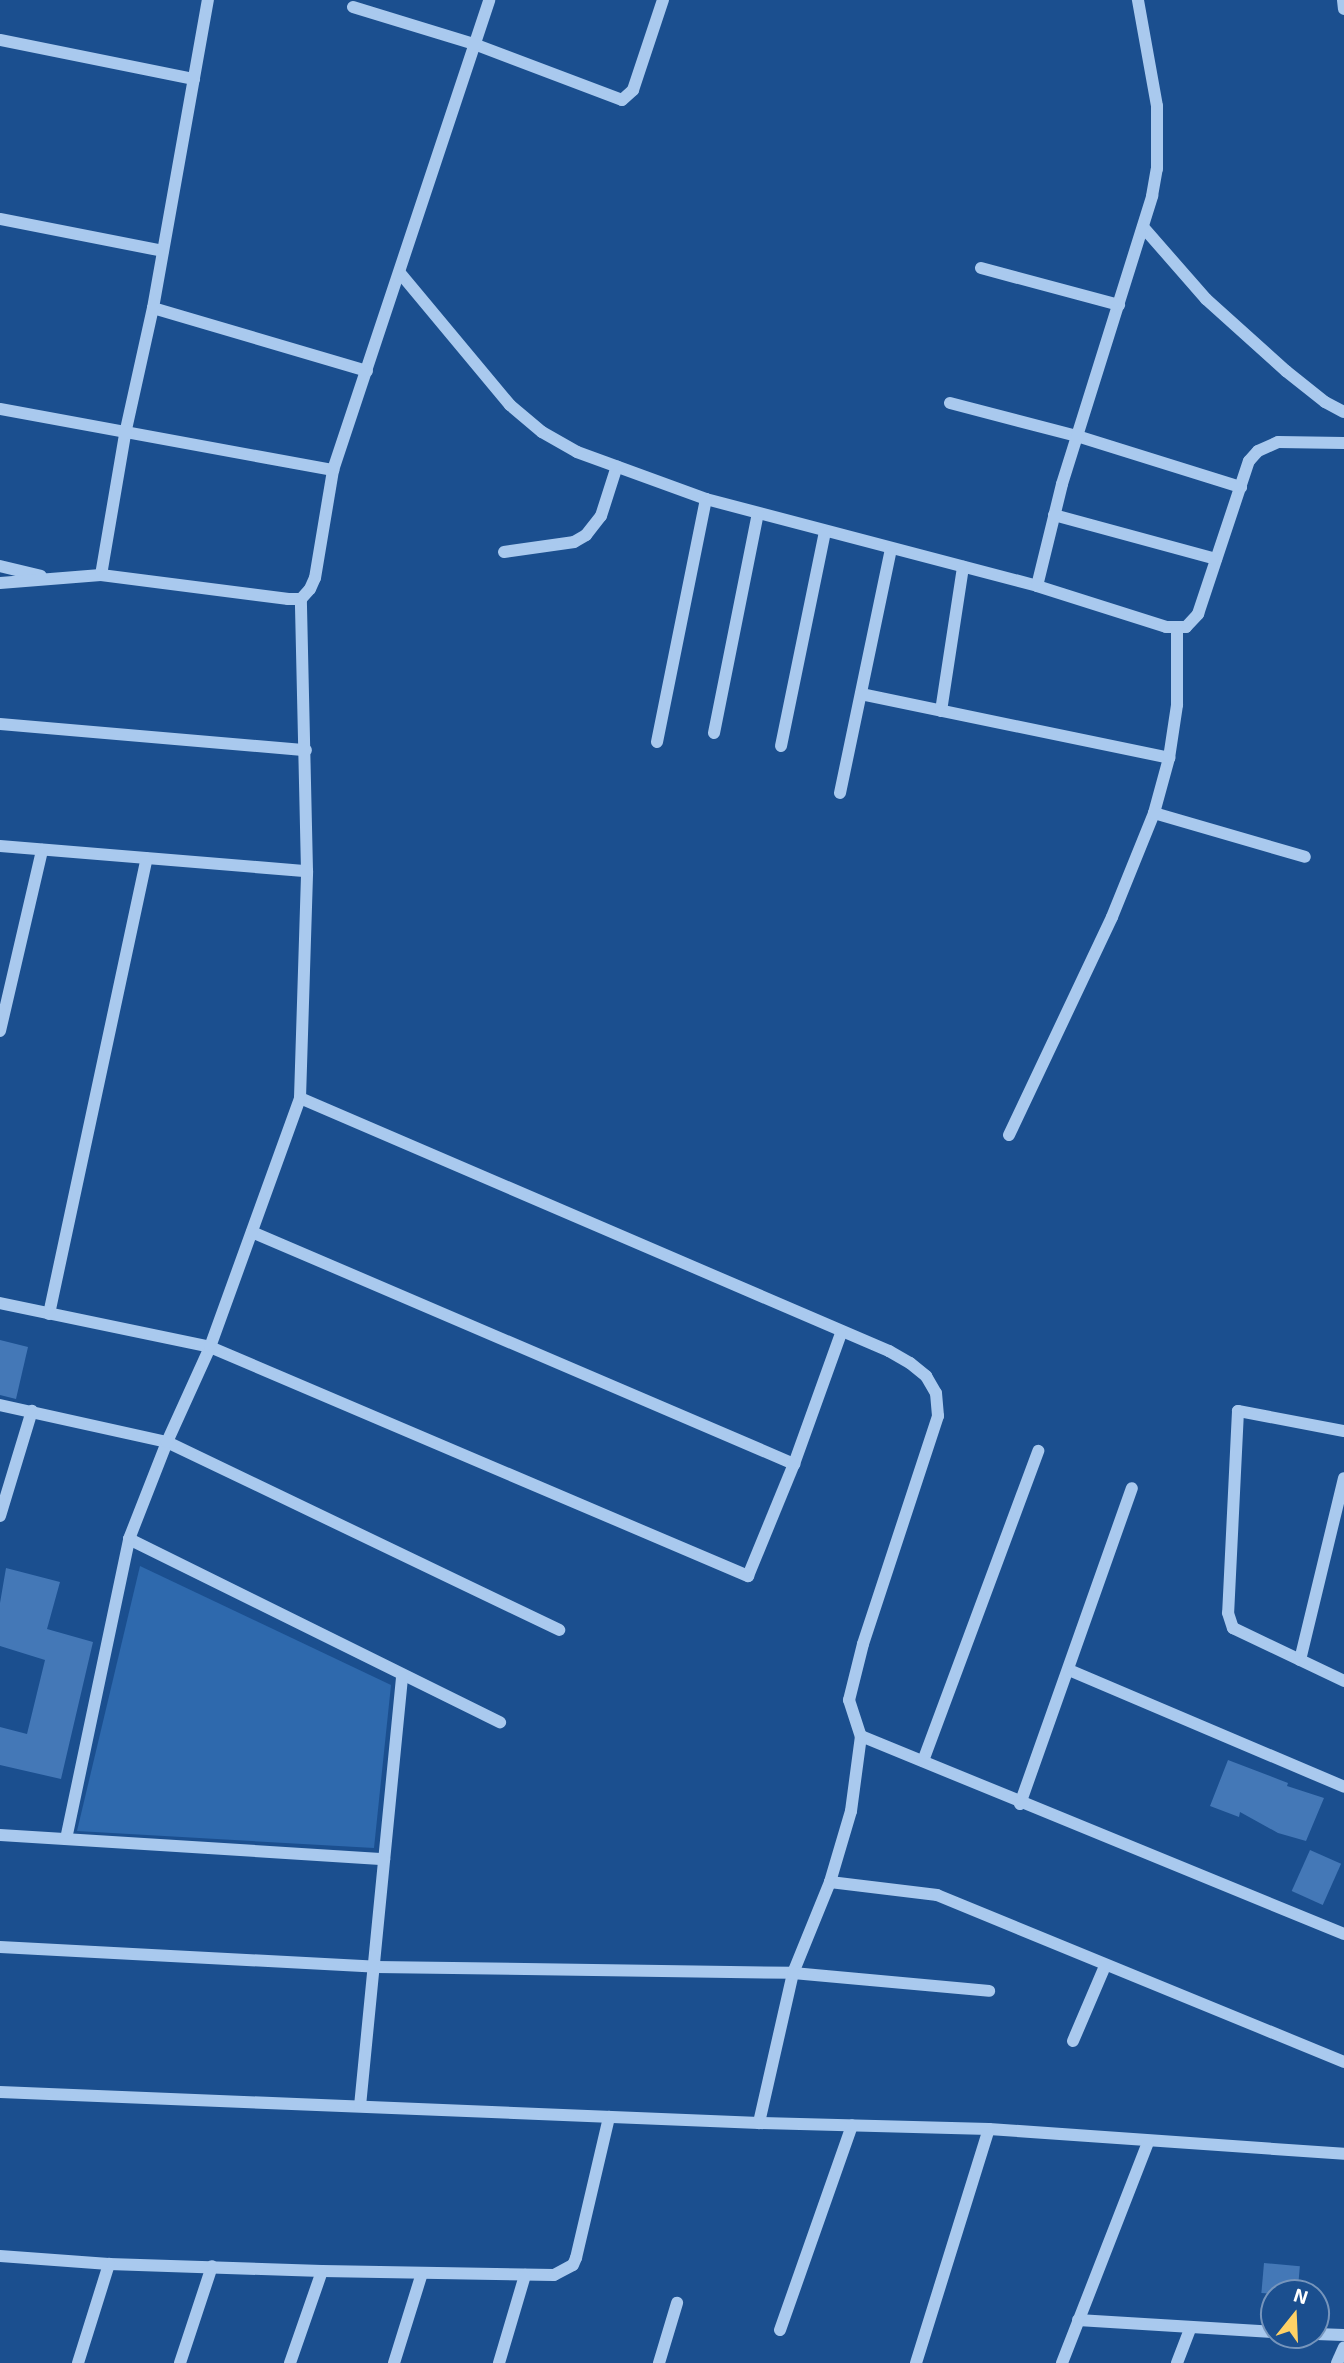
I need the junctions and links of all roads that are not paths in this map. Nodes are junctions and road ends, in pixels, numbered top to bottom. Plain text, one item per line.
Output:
1 (208, 0) edge
2 (489, 0) edge
3 (663, 0) edge
4 (1138, 0) edge
5 (1343, 0) edge
6 (354, 8) dead end
7 (1344, 9) edge
8 (0, 40) edge
9 (474, 44) junction
10 (194, 79) junction
11 (0, 219) edge
12 (1143, 227) junction
13 (163, 251) junction
14 (981, 268) dead end
15 (400, 273) junction
16 (1119, 306) junction
17 (153, 308) junction
18 (367, 371) junction
19 (950, 403) dead end
20 (0, 409) edge
21 (1344, 412) edge
22 (125, 434) junction
23 (1077, 436) junction
24 (1344, 443) edge
25 (617, 466) junction
26 (333, 470) junction
27 (1241, 487) junction
28 (706, 499) junction
29 (758, 513) junction
30 (1054, 515) junction
31 (825, 531) junction
32 (891, 548) junction
33 (504, 552) dead end
34 (1216, 559) junction
35 (0, 566) edge
36 (963, 567) junction
37 (101, 575) junction
38 (51, 578) junction
39 (0, 583) edge
40 (1037, 586) junction
41 (301, 599) junction
42 (1177, 628) junction
43 (861, 694) junction
44 (941, 711) junction
45 (0, 724) edge
46 (714, 733) dead end
47 (657, 742) dead end
48 (781, 746) dead end
49 (306, 750) junction
50 (1169, 758) junction
51 (840, 793) dead end
52 (1154, 813) junction
53 (0, 846) edge
54 (42, 850) junction
55 (1305, 857) dead end
56 (147, 858) junction
57 (307, 871) junction
58 (0, 1031) edge
59 (300, 1098) junction
60 (1009, 1135) dead end
61 (252, 1232) junction
62 (0, 1303) edge
63 (49, 1314) junction
64 (842, 1331) junction
65 (210, 1348) junction
66 (0, 1405) edge
67 (32, 1411) junction
68 (1344, 1431) edge
69 (167, 1442) junction
70 (1038, 1451) dead end
71 (794, 1464) junction
72 (1344, 1478) edge
73 (1132, 1488) dead end
74 (0, 1516) edge
75 (129, 1539) junction
76 (559, 1630) dead end
77 (1300, 1660) junction
78 (1069, 1670) junction
79 (402, 1676) junction
80 (1344, 1681) edge
81 (500, 1722) dead end
82 (860, 1736) junction
83 (923, 1761) junction
84 (1344, 1787) edge
85 (1020, 1804) junction
86 (0, 1835) edge
87 (66, 1839) junction
88 (384, 1859) junction
89 (830, 1882) junction
90 (1344, 1934) edge
91 (0, 1947) edge
92 (1105, 1966) junction
93 (376, 1967) junction
94 (793, 1973) junction
95 (989, 1991) dead end
96 (1073, 2041) dead end
97 (1344, 2062) edge
98 (0, 2092) edge
99 (360, 2106) junction
100 (609, 2116) junction
101 (759, 2123) junction
102 (852, 2125) junction
103 (989, 2129) junction
104 (1147, 2143) junction
105 (1344, 2154) edge
106 (0, 2256) edge
107 (108, 2264) junction
108 (212, 2266) junction
109 (322, 2271) junction
110 (422, 2273) junction
111 (525, 2275) junction
112 (677, 2303) dead end
113 (1078, 2320) junction
114 (1190, 2329) junction
115 (780, 2330) dead end
116 (1260, 2332) edge
117 (1344, 2347) edge
118 (78, 2363) edge
119 (180, 2363) edge
120 (290, 2363) edge
121 (394, 2363) edge
122 (499, 2363) edge
123 (659, 2363) edge
124 (916, 2363) edge
125 (1062, 2363) edge
126 (1177, 2363) edge
127 (1337, 2363) edge

1 - 10 street
2 - 9 street
3 - 9 street
4 - 12 street
5 - 7 street
6 - 9 street
8 - 10 street
9 - 15 street
10 - 13 street
11 - 13 street
12 - 16 street
12 - 21 street
13 - 17 street
14 - 16 street
15 - 18 street
15 - 25 street
16 - 23 street
17 - 18 street
17 - 22 street
18 - 26 street
19 - 23 street
20 - 22 street
22 - 26 street
22 - 37 street
23 - 27 street
23 - 30 street
24 - 27 street
25 - 28 street
25 - 33 street
26 - 41 street
27 - 34 street
28 - 29 street
28 - 47 street
29 - 31 street
29 - 46 street
30 - 34 street
30 - 40 street
31 - 32 street
31 - 48 street
32 - 36 street
32 - 43 street
34 - 42 street
35 - 38 street
36 - 40 street
36 - 44 street
37 - 38 street
37 - 41 street
38 - 39 street
40 - 42 street
41 - 49 street
42 - 50 street
43 - 44 street
43 - 51 street
44 - 50 street
45 - 49 street
49 - 57 street
50 - 52 street
52 - 55 street
52 - 60 street
53 - 54 street
54 - 56 street
54 - 58 street
56 - 57 street
56 - 63 street
57 - 59 street
59 - 61 street
59 - 64 street
61 - 65 street
61 - 71 street
62 - 63 street
63 - 65 street
64 - 71 street
64 - 82 street
65 - 69 street
65 - 71 street
66 - 67 street
67 - 69 street
67 - 74 street
68 - 77 street
69 - 75 street
69 - 76 street
70 - 83 street
72 - 77 street
73 - 78 street
75 - 79 street
75 - 87 street
77 - 80 street
78 - 84 street
78 - 85 street
79 - 81 street
79 - 88 street
82 - 83 street
82 - 89 street
83 - 85 street
85 - 90 street
86 - 87 street
87 - 88 street
88 - 93 street
89 - 92 street
89 - 94 street
91 - 93 street
92 - 96 street
92 - 97 street
93 - 94 street
93 - 99 street
94 - 95 street
94 - 101 street
98 - 99 street
99 - 100 street
100 - 101 street
100 - 111 street
101 - 102 street
102 - 103 street
102 - 115 street
103 - 104 street
103 - 124 street
104 - 105 street
104 - 113 street
106 - 107 street
107 - 108 street
107 - 118 street
108 - 109 street
108 - 119 street
109 - 110 street
109 - 120 street
110 - 111 street
110 - 121 street
111 - 122 street
112 - 123 street
113 - 114 street
113 - 125 street
114 - 116 street
114 - 126 street
117 - 127 street

